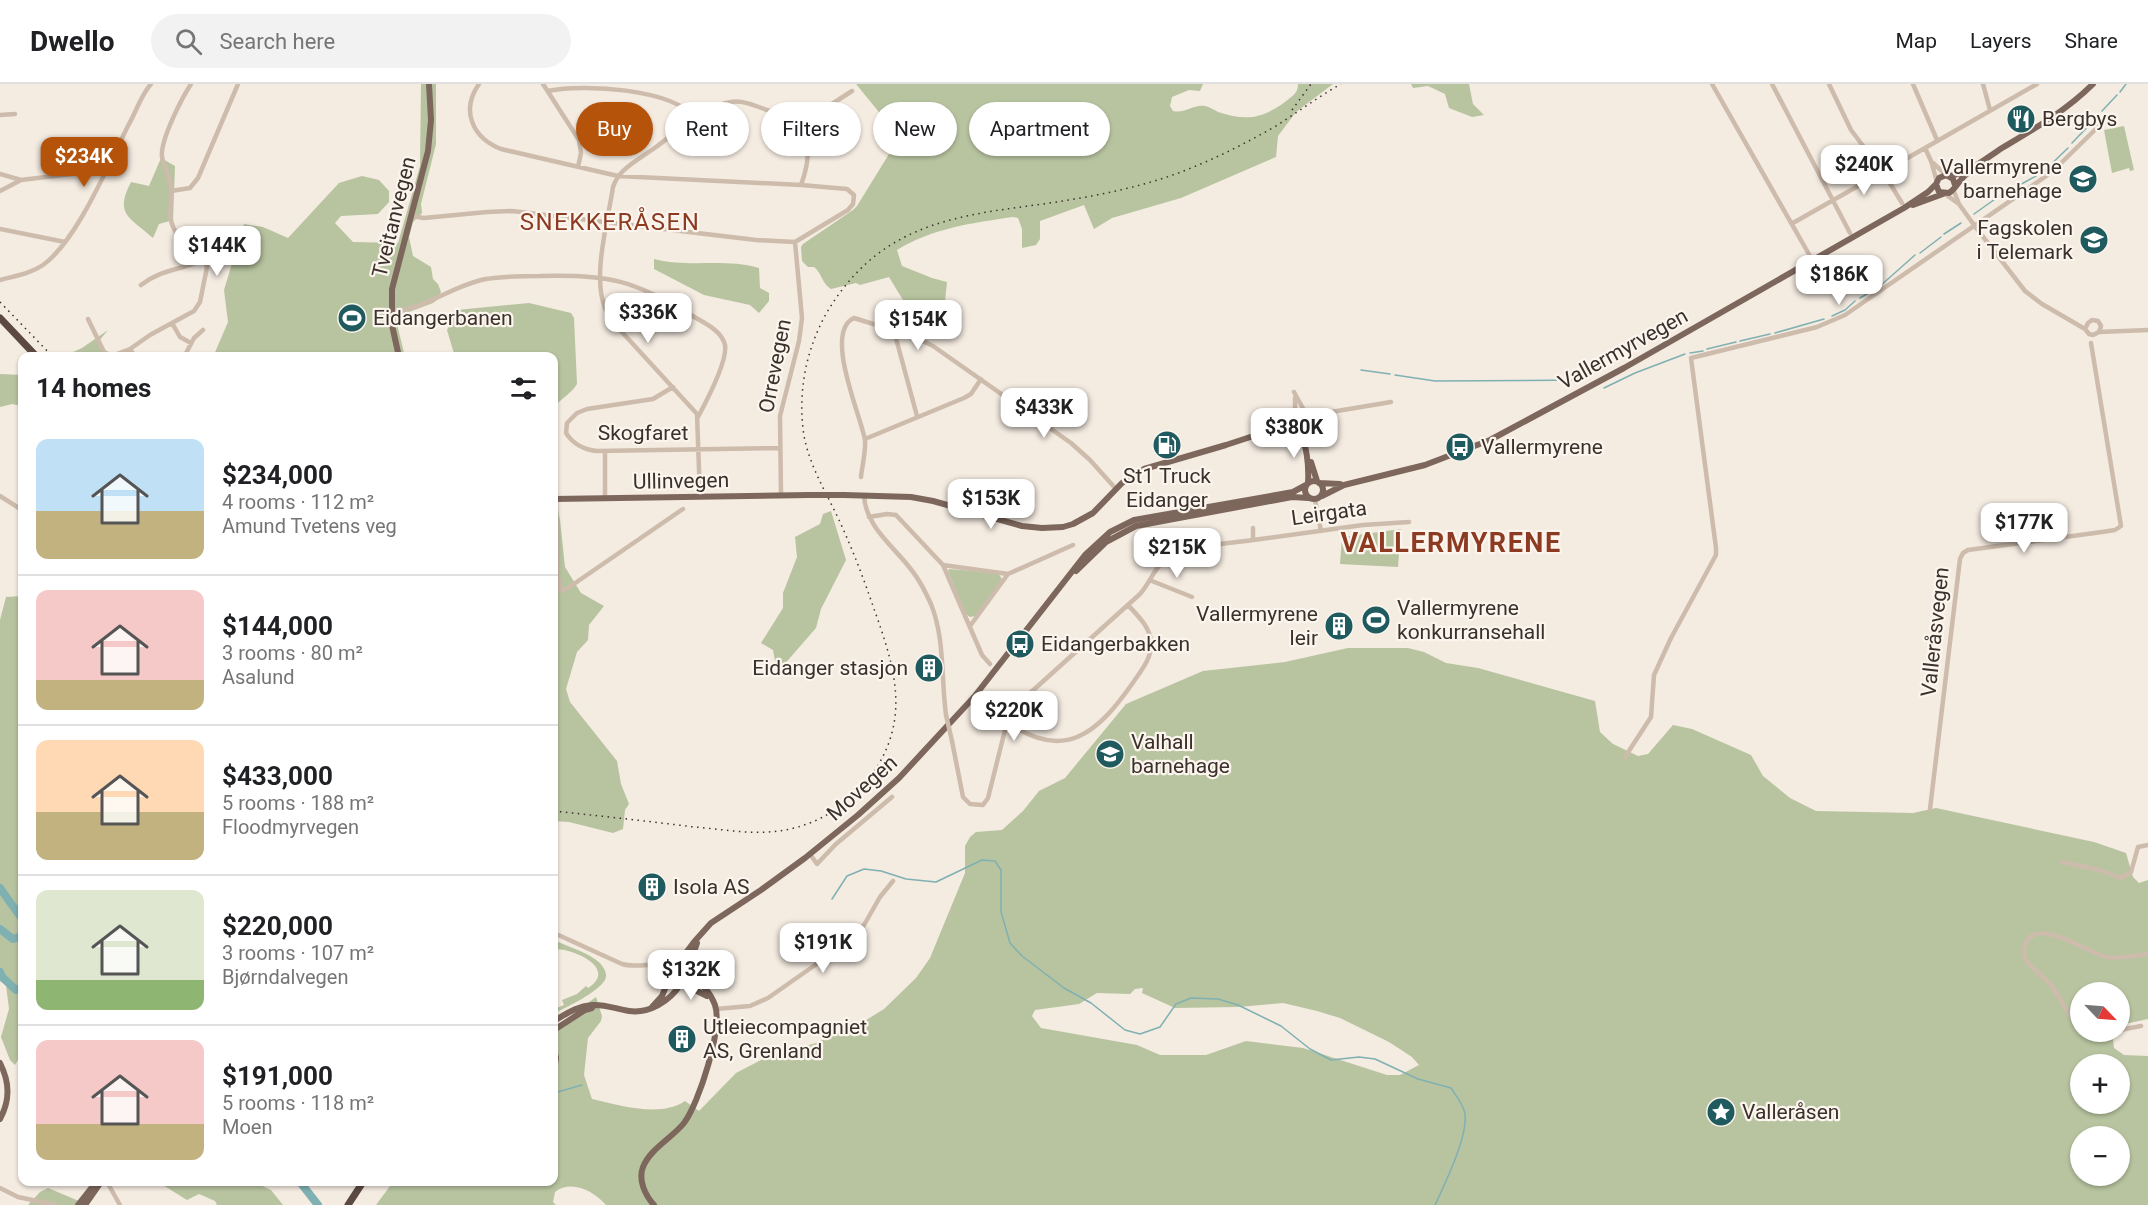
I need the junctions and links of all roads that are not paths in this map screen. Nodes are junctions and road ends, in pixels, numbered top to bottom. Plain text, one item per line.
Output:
1 (151, 84) edge
2 (191, 84) edge
3 (238, 84) edge
4 (429, 84) edge
5 (479, 84) edge
6 (543, 84) edge
7 (1772, 84) edge
8 (1829, 84) edge
9 (1913, 84) edge
10 (1983, 84) edge
11 (2037, 84) edge
12 (2088, 84) edge
13 (2093, 84) edge
14 (1714, 85) edge
15 (548, 91) junction
16 (852, 91) dead end
17 (673, 102) edge
18 (835, 102) edge
19 (2069, 104) junction
20 (1990, 110) junction
21 (15, 114) dead end
22 (0, 115) edge
23 (2111, 118) dead end
24 (2024, 136) junction
25 (665, 140) edge
26 (1937, 140) junction
27 (1925, 148) junction
28 (808, 156) edge
29 (1931, 161) junction
30 (578, 167) junction
31 (1883, 172) junction
32 (104, 173) junction
33 (0, 174) edge
34 (618, 176) junction
35 (1947, 176) junction
36 (21, 180) junction
37 (1936, 183) junction
38 (801, 185) junction
39 (1954, 187) junction
40 (171, 190) junction
41 (0, 191) edge
42 (1944, 194) junction
43 (1834, 200) junction
44 (1959, 204) junction
45 (1903, 206) junction
46 (411, 216) junction
47 (608, 222) junction
48 (1792, 223) junction
49 (1974, 225) junction
50 (0, 229) edge
51 (1850, 233) dead end
52 (65, 242) junction
53 (795, 242) junction
54 (1810, 256) dead end
55 (204, 259) junction
56 (599, 277) junction
57 (0, 280) edge
58 (141, 285) dead end
59 (391, 311) junction
60 (0, 318) edge
61 (88, 319) dead end
62 (2075, 322) junction
63 (2088, 322) junction
64 (0, 323) edge
65 (172, 323) junction
66 (2099, 323) junction
67 (2085, 329) junction
68 (203, 330) dead end
69 (2113, 330) junction
70 (2148, 330) edge
71 (894, 331) junction
72 (2099, 332) junction
73 (191, 343) junction
74 (2091, 343) dead end
75 (130, 349) junction
76 (27, 352) edge
77 (32, 352) edge
78 (105, 352) edge
79 (122, 352) edge
80 (132, 352) edge
81 (186, 352) edge
82 (398, 352) edge
83 (981, 379) junction
84 (672, 387) junction
85 (1391, 402) dead end
86 (1306, 412) junction
87 (1328, 412) junction
88 (1295, 414) junction
89 (917, 416) junction
90 (698, 417) junction
91 (1309, 425) junction
92 (1295, 426) junction
93 (865, 439) junction
94 (780, 448) junction
95 (698, 449) junction
96 (605, 452) junction
97 (861, 477) dead end
98 (1318, 482) junction
99 (1307, 484) junction
100 (1344, 484) junction
101 (1116, 489) junction
102 (864, 495) junction
103 (0, 496) edge
104 (781, 496) junction
105 (700, 497) junction
106 (605, 498) junction
107 (1315, 498) junction
108 (558, 500) edge
109 (18, 507) edge
110 (683, 509) dead end
111 (869, 517) junction
112 (1409, 522) dead end
113 (1129, 525) junction
114 (1253, 528) dead end
115 (1321, 531) junction
116 (1160, 536) dead end
117 (1254, 540) junction
118 (1073, 545) dead end
119 (1163, 563) junction
120 (943, 565) junction
121 (1008, 574) junction
122 (558, 579) edge
123 (1152, 581) junction
124 (1192, 597) dead end
125 (1128, 605) junction
126 (970, 626) junction
127 (990, 664) dead end
128 (1007, 722) junction
129 (1625, 756) dead end
130 (892, 797) dead end
131 (1930, 809) dead end
132 (2148, 845) edge
133 (810, 854) junction
134 (2062, 862) dead end
135 (893, 881) dead end
136 (700, 934) junction
137 (558, 935) edge
138 (2148, 954) edge
139 (648, 966) junction
140 (675, 967) junction
141 (687, 973) junction
142 (669, 978) junction
143 (681, 984) junction
144 (711, 998) junction
145 (608, 1006) junction
146 (652, 1007) junction
147 (716, 1009) junction
148 (2070, 1015) edge
149 (558, 1019) edge
150 (2141, 1026) dead end
151 (558, 1027) edge
152 (2130, 1028) edge
153 (0, 1063) edge
154 (0, 1119) edge
155 (93, 1186) edge
156 (98, 1186) edge
157 (109, 1186) edge
158 (355, 1186) edge
159 (360, 1186) edge
160 (0, 1188) edge
161 (349, 1201) edge
162 (56, 1205) edge
163 (78, 1205) edge
164 (84, 1205) edge
165 (120, 1205) edge
166 (343, 1205) edge
167 (653, 1205) edge

1 - 32 street
2 - 40 street
3 - 40 street
4 - 46 main road, Tveitanvegen
5 - 30 street
6 - 15 street
7 - 43 street
8 - 31 street
9 - 26 street
10 - 20 street
11 - 20 street
12 - 19 main road
13 - 19 main road
14 - 48 street
15 - 17 street
15 - 30 street
16 - 18 street
19 - 24 main road
20 - 26 street
21 - 22 street
23 - 49 street
24 - 35 main road
24 - 39 main road
25 - 34 street
26 - 27 street
27 - 29 street
27 - 31 street
28 - 38 street
29 - 35 street
29 - 37 street
30 - 34 street
31 - 43 street
31 - 45 street
32 - 36 street
32 - 52 street
33 - 36 street
34 - 38 street
34 - 47 street
35 - 37 main road
35 - 39 main road
36 - 41 street
37 - 42 main road
37 - 45 main road, Vallermyrvegen
38 - 53 street
39 - 42 main road
39 - 44 street
40 - 55 street
42 - 44 street
42 - 45 main road, Vallermyrvegen
43 - 48 street
43 - 51 street
44 - 49 street
45 - 100 main road, Vallermyrvegen
46 - 47 street
46 - 59 main road, Tveitanvegen
47 - 53 street
47 - 56 street
48 - 54 street
49 - 62 street
49 - 129 street
50 - 52 street
52 - 57 street
53 - 94 street, Orrevegen
55 - 58 street
55 - 65 street
56 - 59 street
56 - 84 street
56 - 90 street
59 - 82 main road, Tveitanvegen
60 - 77 highway
61 - 78 street
62 - 63 street
62 - 67 street
63 - 66 street
63 - 67 street
64 - 76 highway
65 - 73 street
65 - 75 street
66 - 69 street
66 - 72 street
67 - 72 street
68 - 73 street
69 - 70 street
69 - 72 street
71 - 83 street
71 - 89 street
71 - 93 street
73 - 81 street
74 - 131 street, Valleråsvegen
75 - 79 street
75 - 80 street
83 - 89 street
83 - 101 street
84 - 90 street
84 - 96 street, Skogfaret
85 - 87 street
86 - 87 street
86 - 88 main road
86 - 88 street
86 - 91 main road
87 - 91 street
88 - 92 main road
89 - 93 street
90 - 95 street
91 - 92 main road
91 - 98 main road
92 - 99 main road
92 - 101 main road
93 - 97 street
94 - 95 street, Skogfaret
94 - 104 street, Orrevegen
95 - 96 street, Skogfaret
95 - 105 street
96 - 106 street
98 - 99 main road, Vallermyrvegen
98 - 100 main road, Vallermyrvegen
98 - 107 main road
99 - 107 main road
99 - 113 main road, Vallermyrvegen
100 - 107 main road, Vallermyrvegen
101 - 102 main road
102 - 104 main road, Ullinvegen, bridge
102 - 111 street
103 - 109 street
104 - 105 main road, Ullinvegen
105 - 106 main road, Ullinvegen
106 - 108 main road, Ullinvegen
107 - 113 main road, Vallermyrvegen
107 - 115 street
110 - 122 street
111 - 120 street
111 - 128 street, bridge
112 - 115 street, Leirgata
113 - 133 main road, Movegen
114 - 117 street
115 - 117 street, Leirgata
116 - 119 street
117 - 119 street, Leirgata
118 - 121 street
119 - 123 street
120 - 121 street
120 - 126 street
121 - 126 street
123 - 124 street
123 - 125 street
125 - 128 street
125 - 128 street
126 - 127 street
130 - 133 street, Movegen
132 - 134 street
133 - 136 main road, Movegen
135 - 147 street
136 - 140 main road, Movegen
136 - 141 main road, Movegen
137 - 139 street
138 - 148 street
139 - 140 street
139 - 142 street
140 - 141 main road
140 - 142 main road
141 - 143 main road
141 - 144 main road
142 - 143 main road
142 - 146 main road
143 - 144 main road
143 - 146 main road
144 - 147 main road
145 - 146 main road
145 - 149 main road
145 - 151 main road
147 - 167 main road
150 - 152 street
153 - 154 main road
155 - 163 main road
156 - 164 main road
157 - 165 street
158 - 161 highway
159 - 161 highway
160 - 162 street
161 - 166 highway

